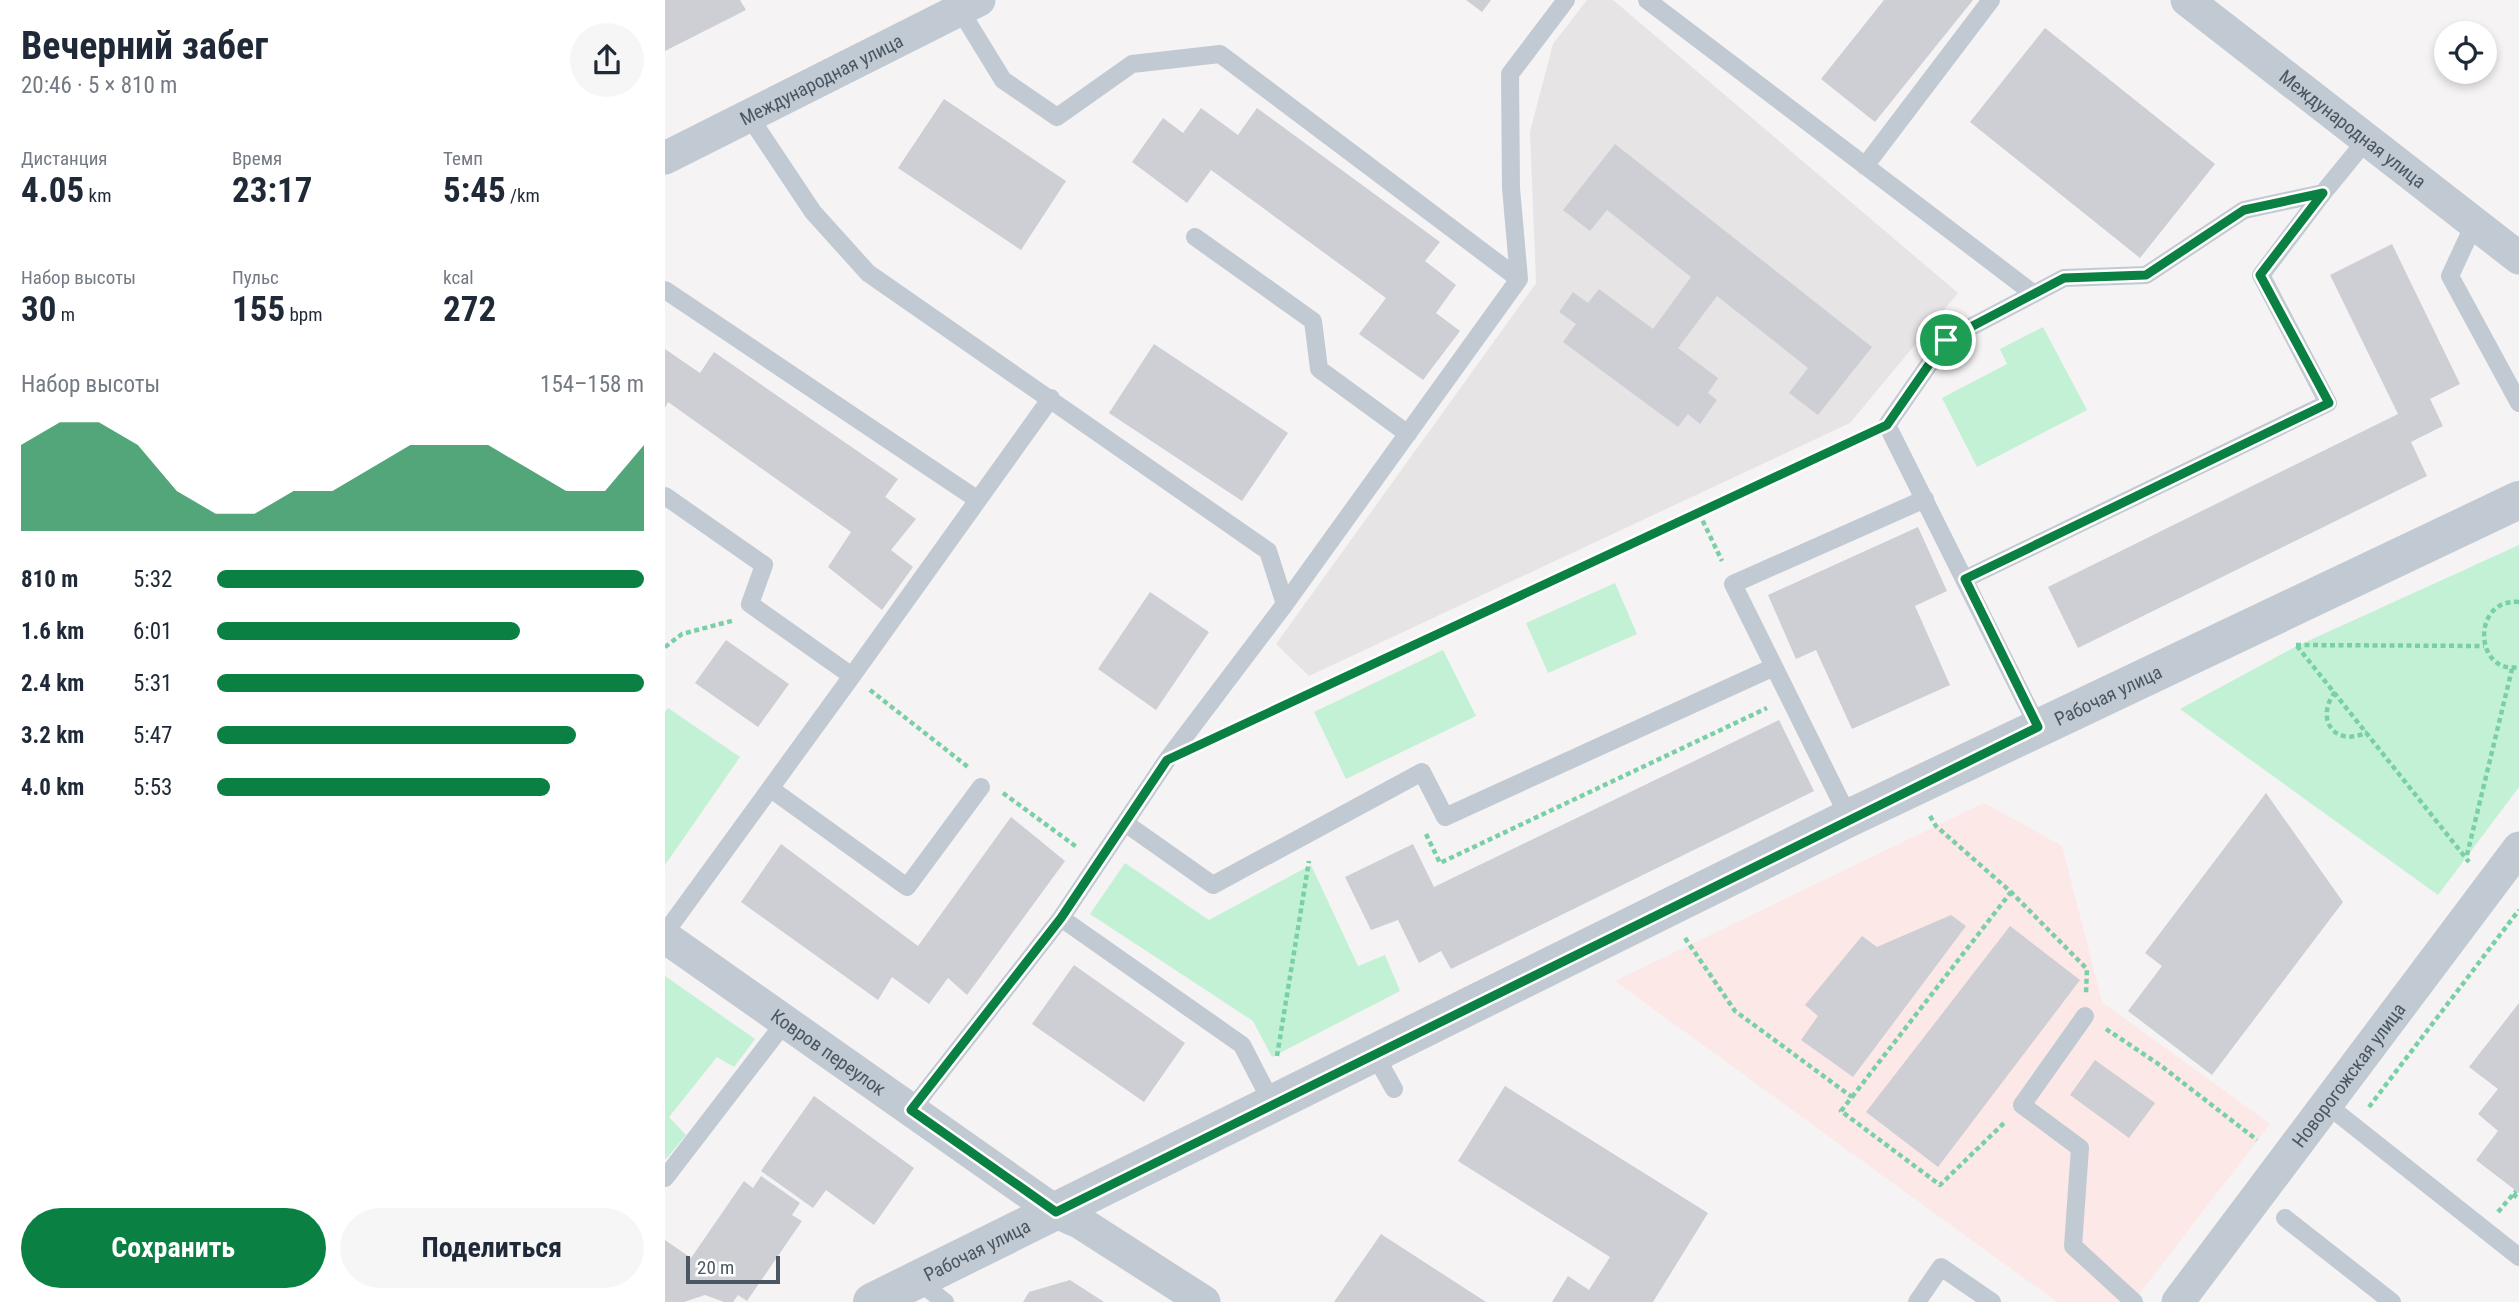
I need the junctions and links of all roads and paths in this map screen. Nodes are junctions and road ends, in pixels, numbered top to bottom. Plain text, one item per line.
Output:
1 (1566, 0) edge
2 (1647, 0) edge
3 (1991, 0) edge
4 (2187, 0) edge
5 (969, 5) edge
6 (749, 116) junction
7 (2368, 138) junction
8 (665, 158) edge
9 (1865, 166) junction
10 (2323, 193) junction
11 (2475, 222) junction
12 (1195, 237) dead end
13 (2519, 258) edge
14 (1519, 279) junction
15 (665, 290) edge
16 (2034, 294) junction
17 (1051, 398) junction
18 (2519, 403) edge
19 (1887, 425) junction
20 (1408, 434) junction
21 (665, 496) edge
22 (1925, 499) junction
23 (978, 500) junction
24 (2519, 500) edge
25 (1699, 513) junction
26 (1965, 579) junction
27 (1733, 584) junction
28 (2519, 602) edge
29 (1285, 604) junction
30 (761, 611) junction
31 (2290, 634) dead end
32 (667, 643) edge
33 (2297, 646) junction
34 (2484, 646) junction
35 (1774, 667) junction
36 (2519, 667) edge
37 (2512, 669) junction
38 (852, 676) junction
39 (2335, 692) junction
40 (2038, 727) junction
41 (2367, 732) junction
42 (1167, 760) junction
43 (981, 787) dead end
44 (771, 789) junction
45 (1928, 811) dead end
46 (1849, 818) junction
47 (1125, 823) junction
48 (2519, 848) edge
49 (1311, 852) dead end
50 (2467, 856) junction
51 (2473, 873) dead end
52 (2011, 892) junction
53 (1671, 908) junction
54 (1061, 918) junction
55 (665, 935) edge
56 (2085, 1016) junction
57 (785, 1022) junction
58 (1375, 1055) junction
59 (1275, 1064) dead end
60 (1394, 1089) dead end
61 (1851, 1097) junction
62 (2326, 1104) junction
63 (1273, 1105) junction
64 (2021, 1105) junction
65 (911, 1110) junction
66 (2257, 1140) dead end
67 (665, 1178) edge
68 (2513, 1194) dead end
69 (2519, 1199) edge
70 (1056, 1212) junction
71 (2285, 1218) dead end
72 (2519, 1257) edge
73 (931, 1291) edge
74 (872, 1302) edge
75 (1205, 1302) edge
76 (1917, 1302) edge
77 (1992, 1302) edge
78 (2134, 1302) edge
79 (2178, 1302) edge
80 (2392, 1302) edge

1 - 14 lane
2 - 9 lane
3 - 9 lane
4 - 7 street, Международная улица
5 - 6 street, Международная улица
5 - 14 lane
6 - 8 street, Международная улица
6 - 17 lane
7 - 10 lane
7 - 11 street, Международная улица
9 - 16 lane
10 - 16 lane
10 - 26 lane
11 - 13 street, Международная улица
11 - 18 lane
12 - 20 lane
14 - 20 lane
15 - 23 lane
16 - 19 lane
17 - 23 lane
17 - 29 lane
19 - 22 lane
19 - 25 path
20 - 29 lane
21 - 30 lane
22 - 26 lane
22 - 27 lane
23 - 38 lane
24 - 40 street, Рабочая улица
25 - 27 path
25 - 42 path
26 - 40 lane
27 - 35 lane
28 - 34 path
29 - 42 lane
30 - 32 path
30 - 38 lane
31 - 33 path
33 - 34 path
33 - 39 path
34 - 37 path
35 - 46 lane
35 - 47 lane
36 - 37 path
37 - 50 path
38 - 44 lane
39 - 41 path
39 - 41 path
40 - 46 street, Рабочая улица
41 - 50 path
42 - 47 lane
43 - 44 lane
44 - 55 lane
45 - 52 path
46 - 53 street, Рабочая улица
47 - 54 lane
48 - 62 street, Новорогожская улица
49 - 59 path
50 - 51 path
52 - 56 path
52 - 61 path
53 - 58 street, Рабочая улица
53 - 61 path
54 - 63 lane
54 - 65 lane
55 - 57 street, Ковров переулок
56 - 64 lane
56 - 66 path
57 - 65 street, Ковров переулок
57 - 67 lane
58 - 60 lane
58 - 63 street, Рабочая улица
61 - 64 path
62 - 72 lane
62 - 79 street, Новорогожская улица
63 - 70 street, Рабочая улица
64 - 78 lane
65 - 70 street, Ковров переулок
68 - 69 path
70 - 73 street, Рабочая улица
70 - 75 street, Ковров переулок
71 - 80 lane
73 - 74 street, Рабочая улица
76 - 77 lane

